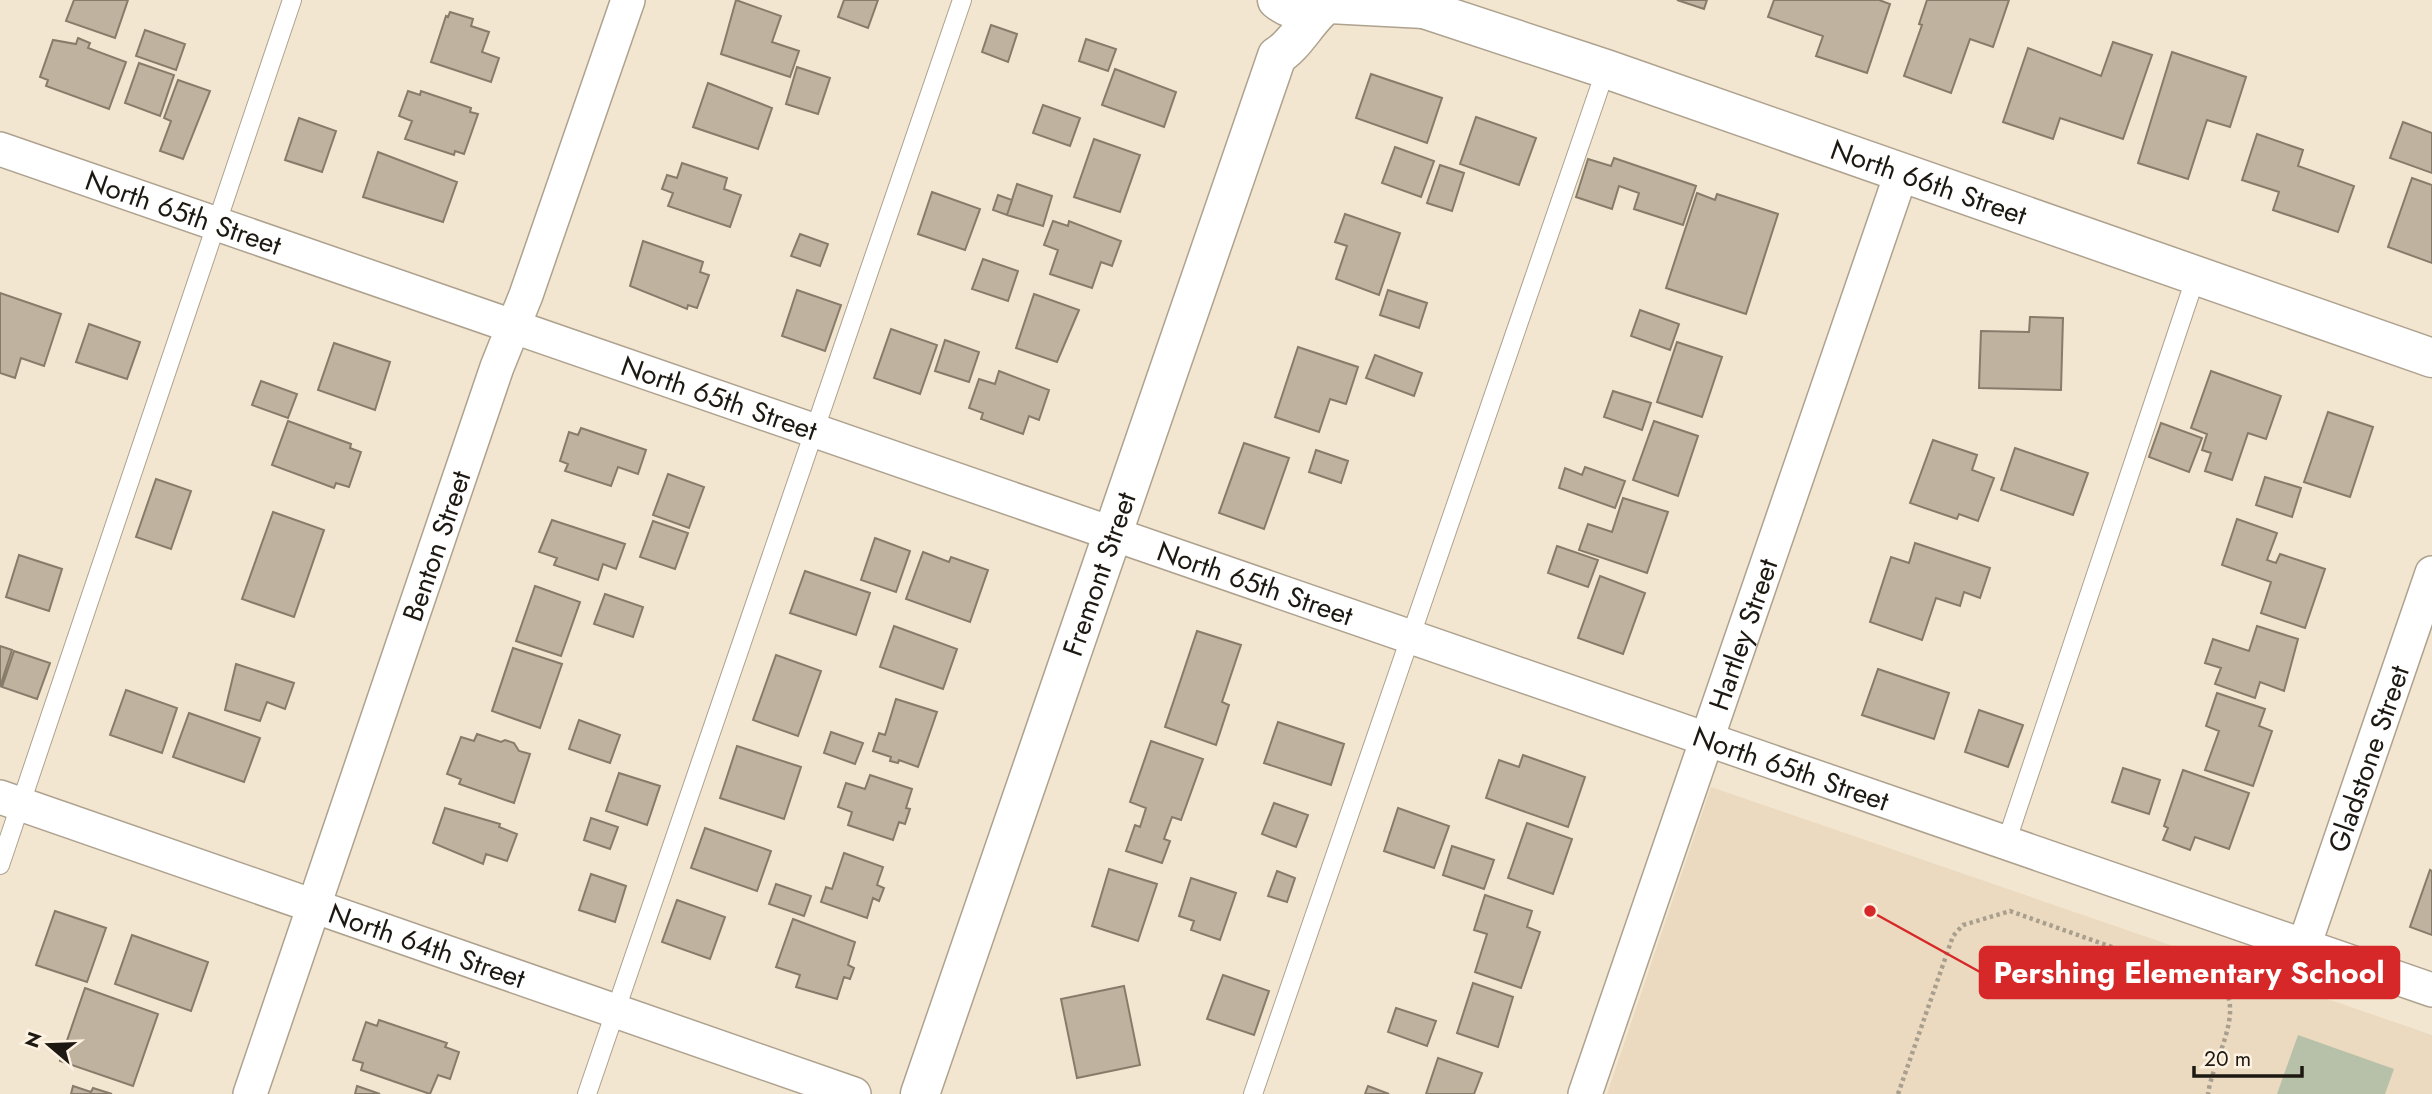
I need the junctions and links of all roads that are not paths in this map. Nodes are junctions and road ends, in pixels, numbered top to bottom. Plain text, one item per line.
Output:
1 (292, 0) edge
2 (628, 0) edge
3 (962, 0) edge
4 (1275, 0) edge
5 (1328, 4) edge
6 (1417, 5) edge
7 (1277, 56) junction
8 (1606, 69) junction
9 (0, 149) edge
10 (1901, 174) junction
11 (214, 224) junction
12 (2196, 276) junction
13 (512, 327) junction
14 (2432, 358) edge
15 (813, 429) junction
16 (1113, 533) junction
17 (2432, 573) edge
18 (1411, 636) junction
19 (1706, 738) junction
20 (10, 801) edge
21 (2006, 843) junction
22 (0, 864) edge
23 (314, 908) junction
24 (2304, 946) junction
25 (2432, 990) edge
26 (615, 1012) junction
27 (250, 1094) edge
28 (586, 1094) edge
29 (854, 1094) edge
30 (920, 1094) edge
31 (1253, 1094) edge
32 (1585, 1094) edge

1 - 11 lane
2 - 13 street, Benton Street
3 - 15 lane
4 - 5 street, North 66th Street
4 - 7 street, Fremont Street
5 - 6 street, North 66th Street
5 - 7 street, Fremont Street
6 - 8 street, North 66th Street
7 - 16 street, Fremont Street
8 - 10 street, North 66th Street
8 - 18 lane
9 - 11 street, North 65th Street
10 - 12 street, North 66th Street
10 - 19 street, Hartley Street
11 - 13 street, North 65th Street
11 - 20 lane
12 - 14 street, North 66th Street
12 - 21 lane
13 - 15 street, North 65th Street
13 - 23 street, Benton Street
15 - 16 street, North 65th Street
15 - 26 lane
16 - 18 street, North 65th Street
16 - 30 street, Fremont Street
17 - 24 street, Gladstone Street
18 - 19 street, North 65th Street
18 - 31 lane
19 - 21 street, North 65th Street
19 - 32 street, Hartley Street
20 - 22 lane
20 - 23 street, North 64th Street
21 - 24 street, North 65th Street
23 - 26 street, North 64th Street
23 - 27 street, Benton Street
24 - 25 street, North 65th Street
26 - 28 lane
26 - 29 street, North 64th Street

